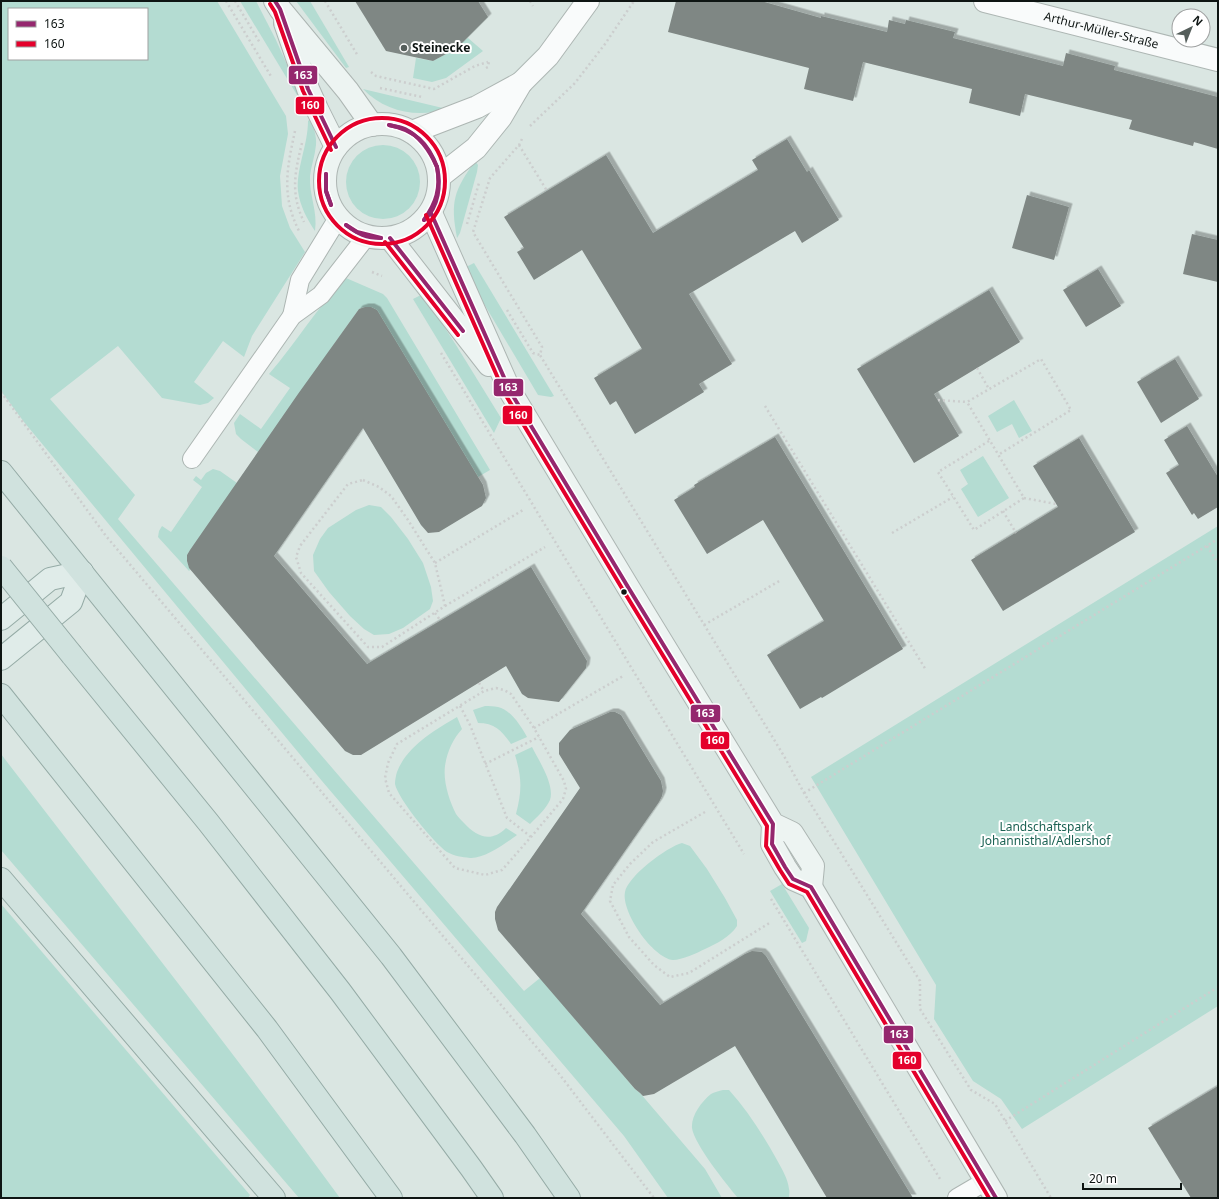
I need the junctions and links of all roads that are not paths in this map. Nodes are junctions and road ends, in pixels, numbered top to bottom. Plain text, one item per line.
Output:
1 (588, 1) edge
2 (985, 1) edge
3 (277, 5) edge
4 (1218, 60) edge
5 (520, 83) junction
6 (372, 125) junction
7 (412, 132) junction
8 (336, 147) junction
9 (439, 178) junction
10 (431, 213) junction
11 (338, 218) junction
12 (366, 236) junction
13 (390, 238) junction
14 (292, 316) junction
15 (510, 391) junction
16 (192, 459) dead end
17 (1, 472) edge
18 (1, 567) edge
19 (82, 572) junction
20 (1, 619) edge
21 (1, 659) edge
22 (6, 702) edge
23 (1, 879) edge
24 (991, 1189) edge
25 (274, 1198) edge
26 (391, 1198) edge
27 (492, 1198) edge
28 (569, 1198) edge
29 (957, 1198) edge

1 - 5 street
2 - 4 street, Arthur-Müller-Straße
3 - 6 street
3 - 8 street
5 - 7 street
5 - 9 street
6 - 7 street
6 - 8 street
7 - 9 street
8 - 11 street
9 - 10 street
10 - 13 street
10 - 15 street
11 - 12 street
11 - 14 lane
12 - 13 street
12 - 14 lane
13 - 15 street
14 - 16 lane
15 - 24 street
17 - 19 highway
18 - 27 highway, bridge
19 - 20 main road
19 - 21 main road
19 - 28 highway
22 - 26 highway
23 - 25 highway
24 - 29 lane

